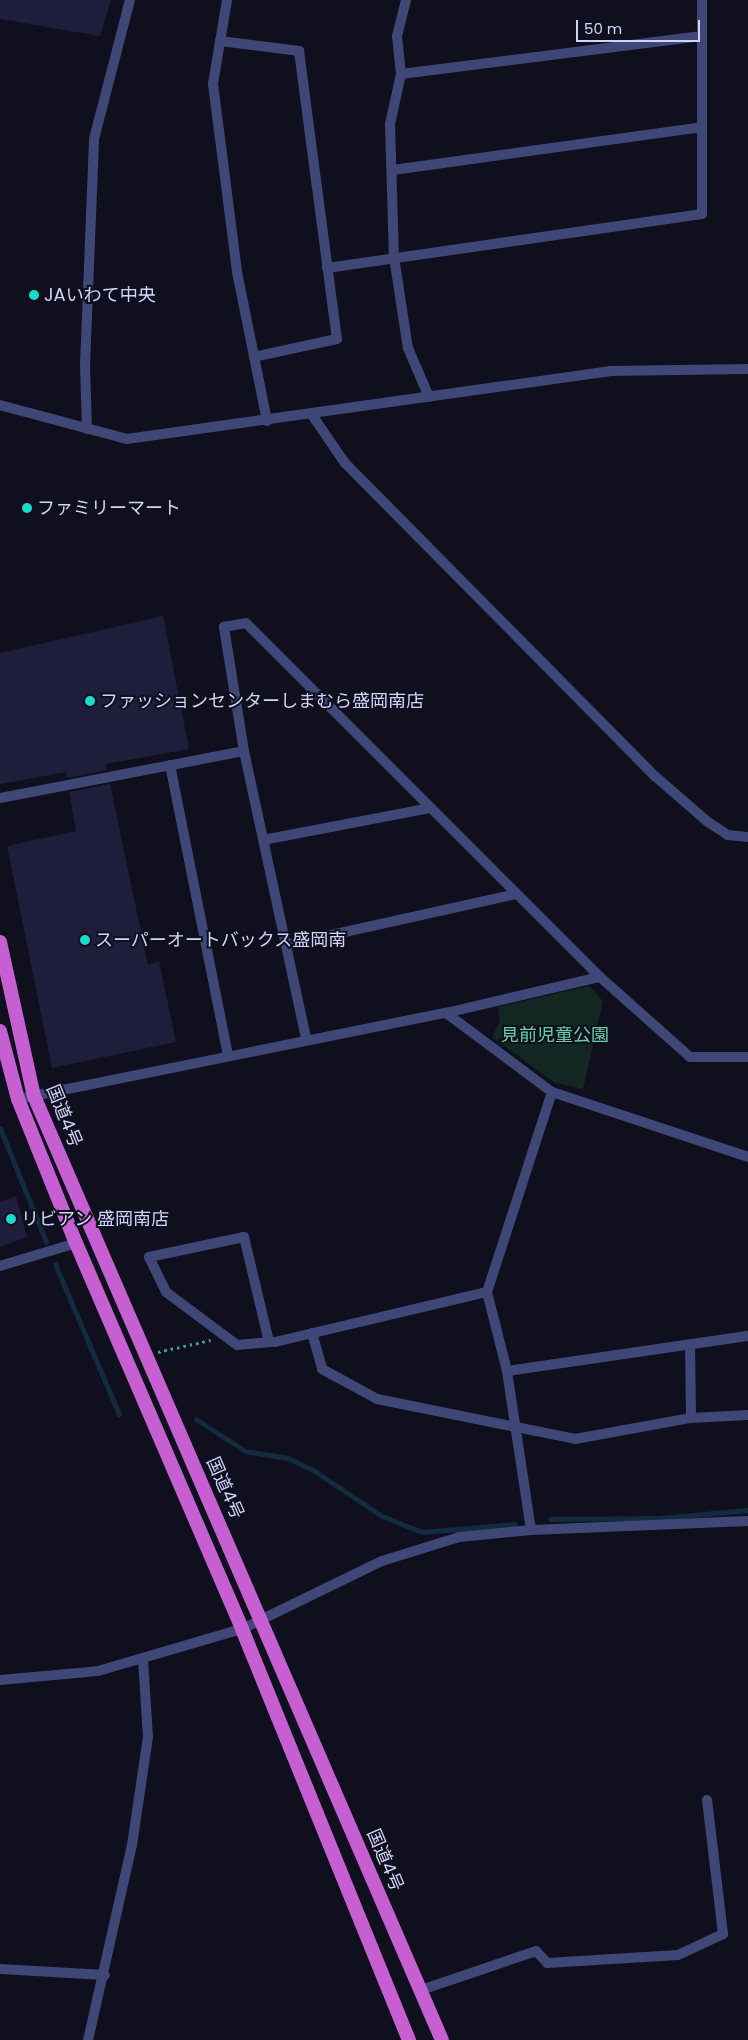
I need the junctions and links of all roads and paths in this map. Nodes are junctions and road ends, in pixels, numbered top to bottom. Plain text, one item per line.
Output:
1 (130, 0) edge
2 (227, 0) edge
3 (406, 0) edge
4 (702, 0) edge
5 (702, 36) junction
6 (220, 41) junction
7 (401, 74) junction
8 (702, 126) junction
9 (393, 170) junction
10 (394, 257) junction
11 (327, 268) junction
12 (254, 357) junction
13 (748, 369) edge
14 (429, 397) junction
15 (0, 405) edge
16 (312, 415) junction
17 (267, 421) junction
18 (87, 429) junction
19 (244, 751) junction
20 (170, 766) junction
21 (0, 798) edge
22 (431, 808) junction
23 (748, 837) edge
24 (263, 840) junction
25 (516, 894) junction
26 (0, 942) edge
27 (286, 945) junction
28 (600, 977) junction
29 (446, 1013) junction
30 (0, 1031) edge
31 (306, 1038) junction
32 (228, 1056) junction
33 (748, 1057) edge
34 (552, 1092) junction
35 (34, 1096) junction
36 (18, 1099) junction
37 (748, 1157) edge
38 (76, 1244) junction
39 (0, 1266) edge
40 (487, 1292) junction
41 (312, 1333) junction
42 (226, 1336) junction
43 (748, 1336) edge
44 (269, 1342) junction
45 (690, 1344) junction
46 (146, 1355) junction
47 (507, 1371) junction
48 (748, 1415) edge
49 (691, 1418) junction
50 (515, 1428) junction
51 (748, 1521) edge
52 (531, 1530) junction
53 (262, 1620) junction
54 (242, 1629) junction
55 (143, 1660) junction
56 (0, 1680) edge
57 (707, 1800) dead end
58 (0, 1969) edge
59 (105, 1976) junction
60 (421, 1990) junction
61 (88, 2040) edge
62 (409, 2040) edge
63 (442, 2040) edge

1 - 18 street
2 - 6 street
3 - 7 street
4 - 5 street
5 - 7 street
5 - 8 street
6 - 11 street
6 - 12 street
7 - 9 street
8 - 9 street
8 - 10 street
9 - 10 street
10 - 11 street
10 - 14 street
11 - 12 street
12 - 17 street
13 - 14 street
14 - 16 street
15 - 18 street
16 - 17 street
16 - 23 street
17 - 18 street
19 - 20 street
19 - 22 street
19 - 24 street
20 - 21 street
20 - 32 street
22 - 24 street
22 - 25 street
24 - 27 street
25 - 27 street
25 - 28 street
26 - 35 highway, 国道4号
27 - 31 street
28 - 29 street
28 - 33 street
29 - 31 street
29 - 34 street
30 - 36 highway, 国道4号
31 - 32 street
32 - 35 street
34 - 37 street
34 - 40 street
35 - 36 street
35 - 46 highway, 国道4号
36 - 38 highway, 国道4号
38 - 39 street
38 - 54 highway, 国道4号
40 - 41 street
40 - 47 street
41 - 44 street
41 - 50 street
42 - 44 street
42 - 44 street
42 - 46 path
43 - 45 street
45 - 47 street
45 - 49 street
46 - 53 highway, 国道4号
47 - 50 street
48 - 49 street
49 - 50 street
50 - 52 street
51 - 52 street
52 - 53 street
53 - 54 street
53 - 60 highway, 国道4号
54 - 55 street
54 - 62 highway, 国道4号
55 - 56 street
55 - 59 street
57 - 60 street
58 - 59 street
59 - 61 street
60 - 63 highway, 国道4号

